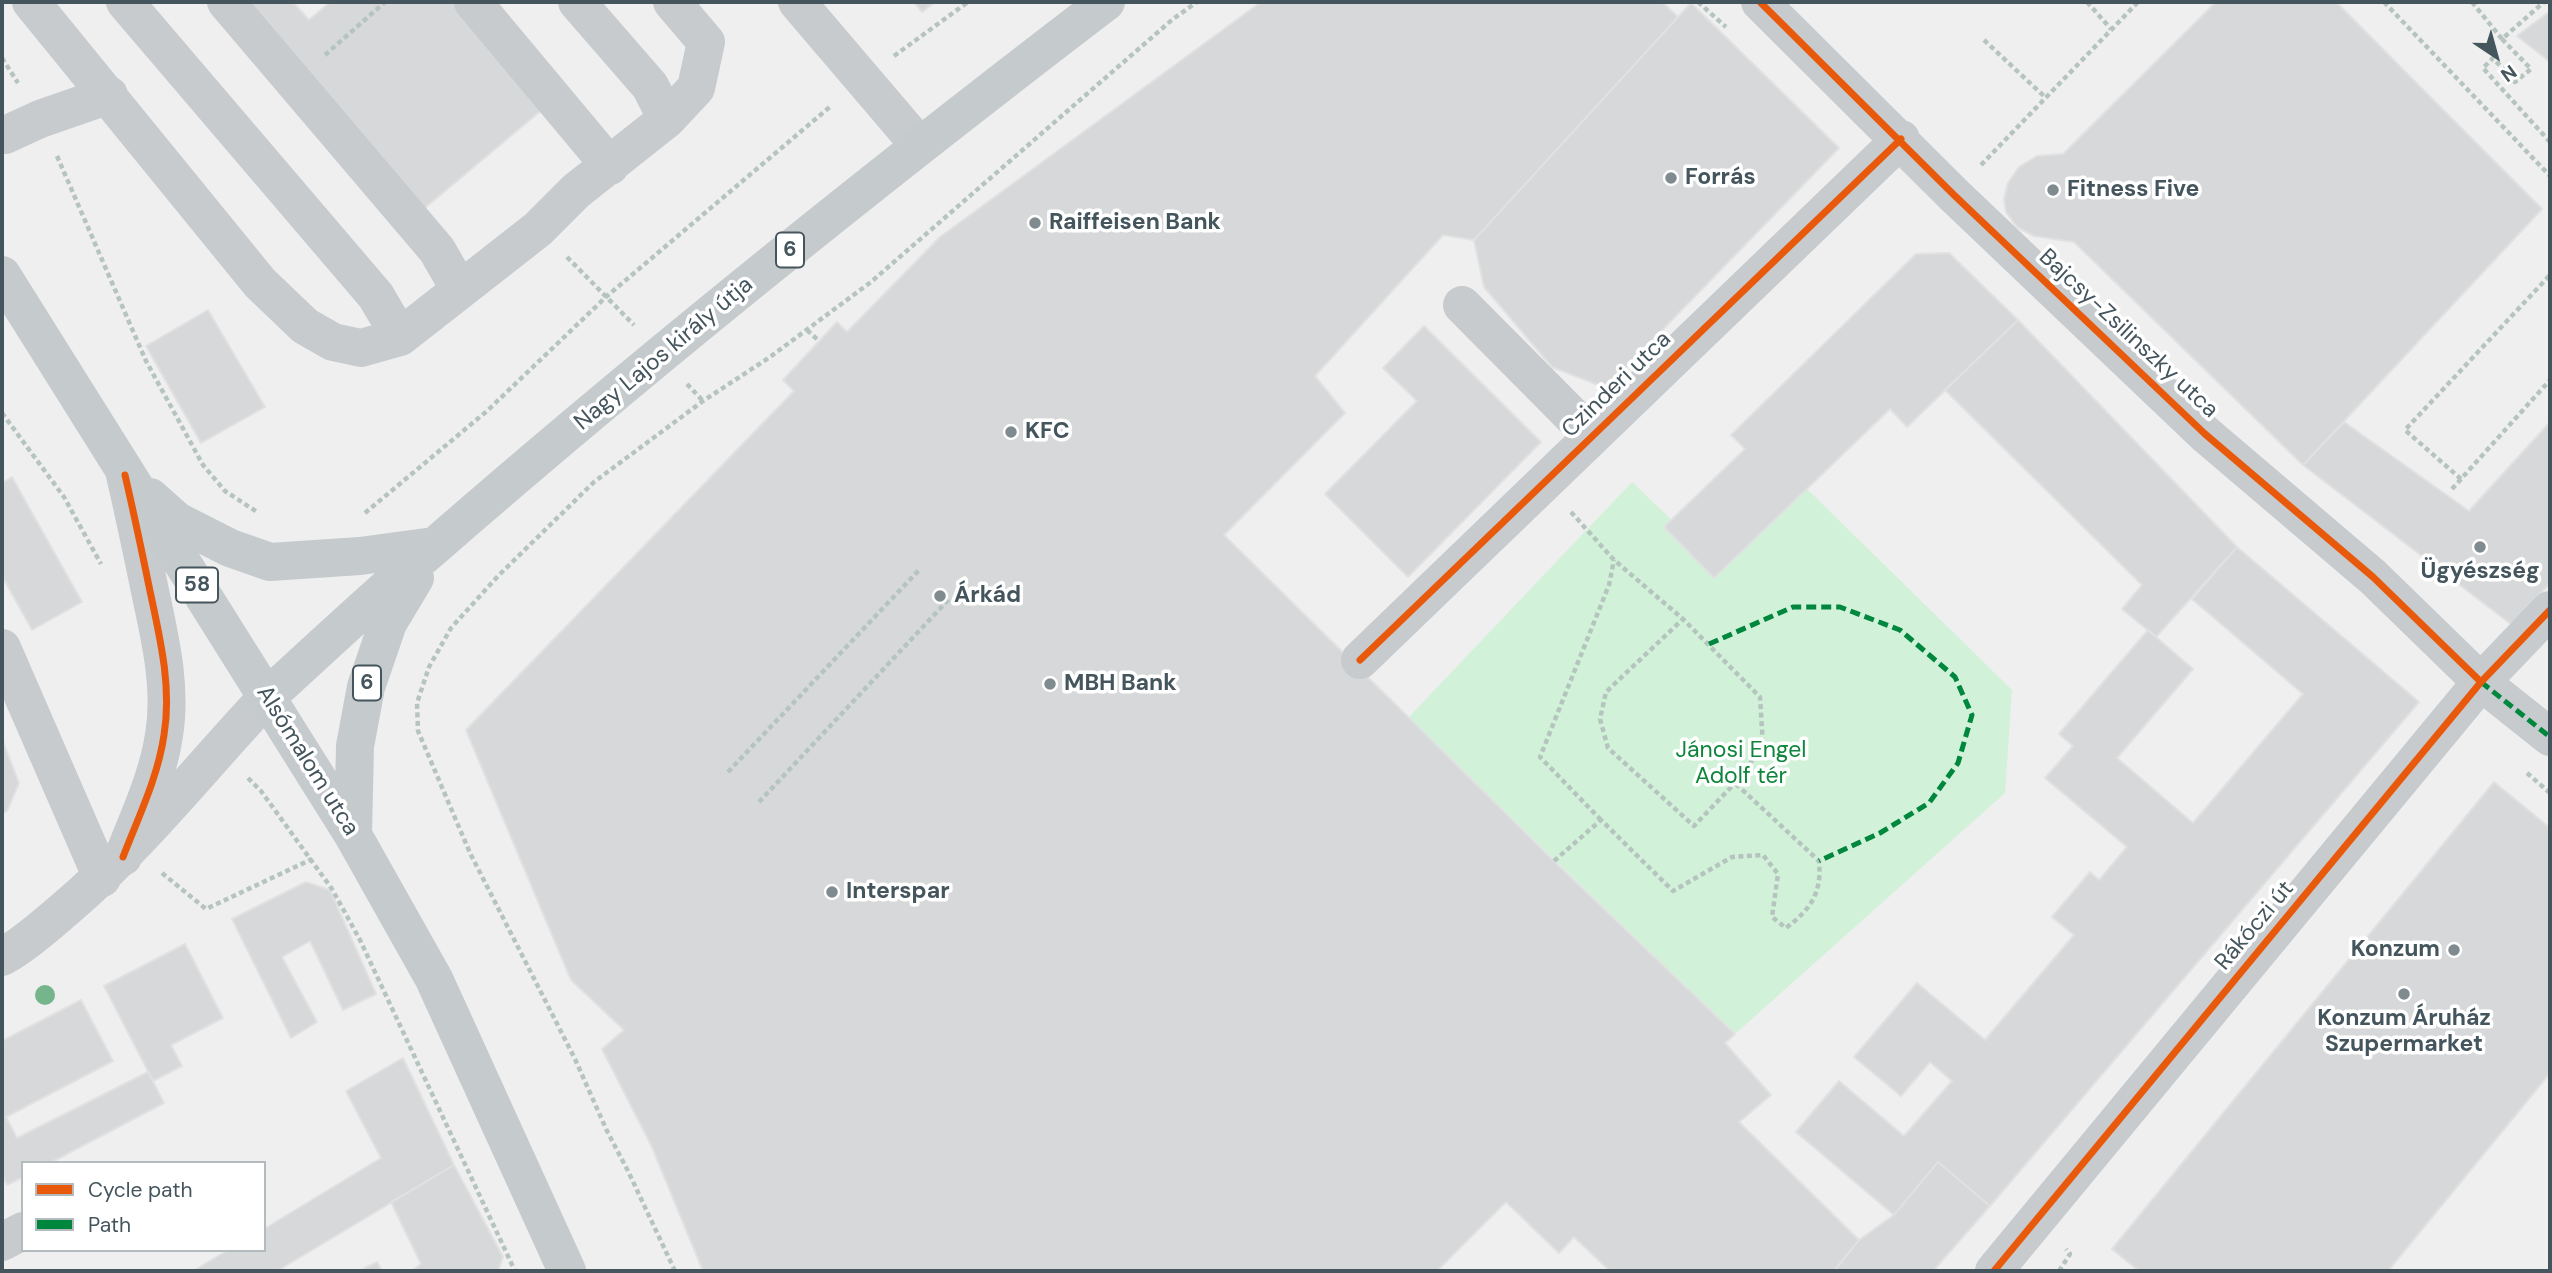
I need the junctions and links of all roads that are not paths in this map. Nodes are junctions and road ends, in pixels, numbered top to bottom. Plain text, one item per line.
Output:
1 (31, 2) edge
2 (125, 2) edge
3 (226, 2) edge
4 (473, 2) edge
5 (577, 2) edge
6 (672, 2) edge
7 (797, 2) edge
8 (1107, 2) edge
9 (1760, 2) edge
10 (109, 95) junction
11 (667, 119) junction
12 (3, 134) edge
13 (1900, 139) junction
14 (919, 145) junction
15 (610, 166) junction
16 (2, 275) edge
17 (460, 290) junction
18 (1462, 305) dead end
19 (400, 337) junction
20 (1592, 436) junction
21 (125, 475) junction
22 (434, 546) junction
23 (2550, 610) edge
24 (2, 648) edge
25 (1360, 660) dead end
26 (2481, 682) junction
27 (268, 696) junction
28 (2550, 737) edge
29 (353, 835) junction
30 (113, 868) junction
31 (2, 957) edge
32 (21, 1232) edge
33 (2, 1242) edge
34 (559, 1268) edge
35 (1994, 1271) edge

1 - 10 street
2 - 19 street
3 - 17 street
4 - 15 street
5 - 11 street
6 - 11 street
7 - 14 street
8 - 14 main road, Nagy Lajos király útja / 6
9 - 13 street, Bajcsy-Zsilinszky utca
10 - 12 street
10 - 19 street
11 - 15 street
13 - 20 street, Czinderi utca
13 - 26 street, Bajcsy-Zsilinszky utca
14 - 22 main road, Nagy Lajos király útja / 6
15 - 17 street
16 - 21 main road, Alsómalom utca / 58
17 - 19 street
18 - 20 street
20 - 25 street, Czinderi utca
21 - 22 main road
21 - 27 main road, Alsómalom utca / 58
21 - 30 street
22 - 27 main road, Nagy Lajos király útja / 6
22 - 29 main road, 6
23 - 26 street, Rákóczi út
24 - 30 street
26 - 28 street, Bajcsy-Zsilinszky utca
26 - 35 street, Rákóczi út
27 - 29 main road, Alsómalom utca
27 - 30 street
29 - 34 main road, Alsómalom utca
30 - 31 street
32 - 33 street

